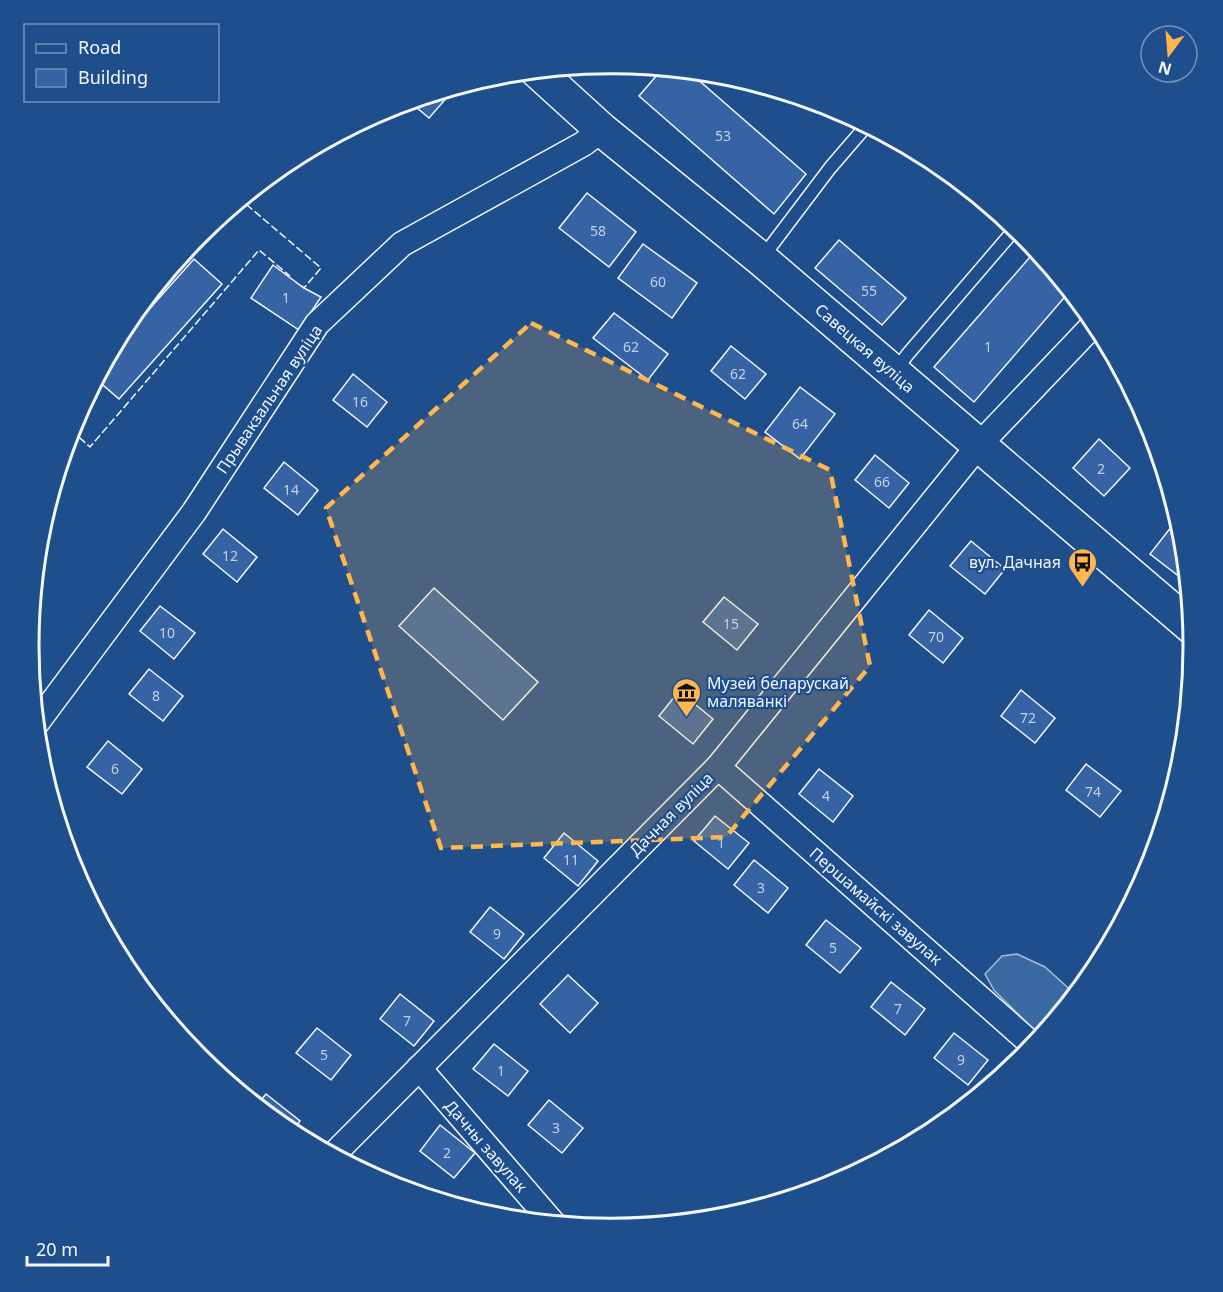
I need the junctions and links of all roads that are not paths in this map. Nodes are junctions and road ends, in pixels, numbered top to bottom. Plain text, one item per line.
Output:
1 (544, 77) edge
2 (603, 130) junction
3 (861, 131) edge
4 (1010, 235) edge
5 (761, 260) junction
6 (1089, 329) edge
7 (894, 373) junction
8 (978, 446) junction
9 (1183, 620) edge
10 (43, 714) edge
11 (717, 767) junction
12 (1027, 1040) edge
13 (418, 1068) junction
14 (339, 1149) edge
15 (546, 1215) edge

1 - 2 main road, Савецкая вуліца
2 - 5 main road, Савецкая вуліца
2 - 10 street, Прывакзальная вуліца
3 - 5 lane
4 - 7 lane
5 - 7 main road, Савецкая вуліца
6 - 8 street, Дачная вуліца
7 - 8 main road, Савецкая вуліца
8 - 9 main road, Савецкая вуліца
8 - 11 street, Дачная вуліца
11 - 12 street, Першамайскі завулак
11 - 13 street, Дачная вуліца
13 - 14 street, Дачная вуліца
13 - 15 street, Дачны завулак

